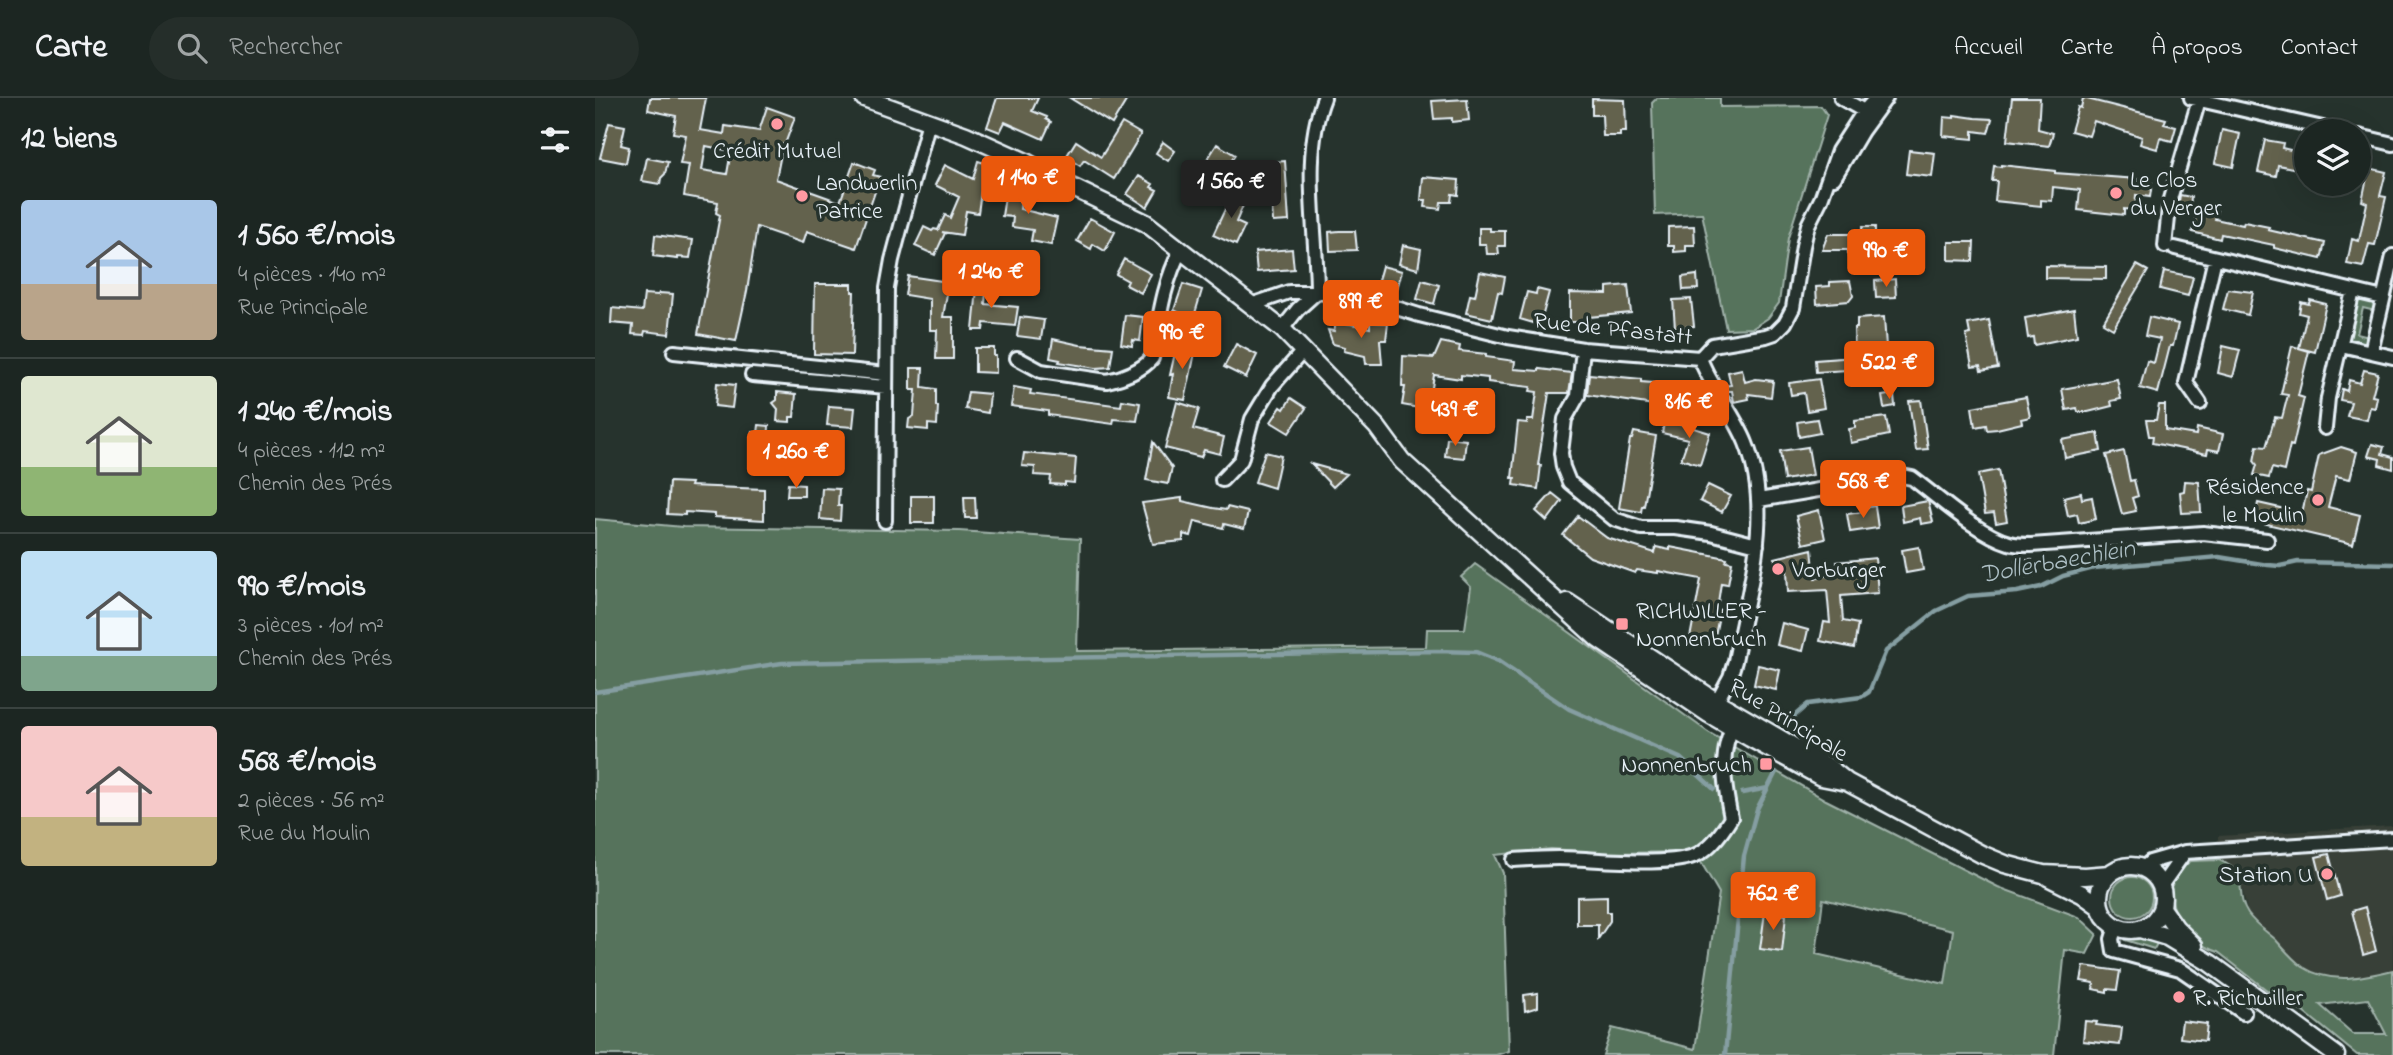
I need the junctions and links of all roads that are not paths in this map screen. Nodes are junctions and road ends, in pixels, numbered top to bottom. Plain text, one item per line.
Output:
1 (864, 98) edge
2 (1324, 98) edge
3 (1841, 98) edge
4 (1876, 98) edge
5 (1887, 98) edge
6 (2195, 99) edge
7 (1864, 111) junction
8 (929, 121) junction
9 (2294, 121) edge
10 (2371, 139) edge
11 (2393, 144) edge
12 (1821, 199) junction
13 (1181, 250) junction
14 (2393, 256) edge
15 (2215, 258) junction
16 (2353, 291) junction
17 (1317, 292) junction
18 (2383, 298) junction
19 (1251, 305) junction
20 (1282, 329) junction
21 (2341, 345) junction
22 (1583, 349) junction
23 (1303, 351) junction
24 (674, 352) dead end
25 (2371, 352) junction
26 (2393, 357) edge
27 (1017, 358) dead end
28 (1700, 358) junction
29 (752, 375) dead end
30 (886, 381) junction
31 (2200, 402) dead end
32 (2325, 428) dead end
33 (1222, 480) dead end
34 (1759, 500) junction
35 (885, 521) dead end
36 (2267, 540) dead end
37 (1757, 545) junction
38 (1713, 708) junction
39 (1735, 721) junction
40 (2393, 839) edge
41 (2185, 852) junction
42 (1514, 860) dead end
43 (2143, 868) junction
44 (2043, 874) junction
45 (2109, 874) junction
46 (2161, 886) junction
47 (2100, 907) junction
48 (2162, 908) junction
49 (2116, 926) junction
50 (2140, 929) junction
51 (2210, 963) junction
52 (2244, 1013) dead end
53 (2336, 1055) edge

1 - 8 main road, Rue Principale
2 - 17 street
3 - 7 street
4 - 7 street
5 - 12 street
6 - 9 street
6 - 15 street
7 - 12 street
8 - 13 main road, Rue Principale
8 - 30 street
10 - 11 street
12 - 28 street
13 - 19 main road, Rue Principale
13 - 27 street
14 - 18 street
15 - 16 street
15 - 31 street
16 - 18 street
16 - 21 street
17 - 19 street, Rue de Pfastatt
17 - 20 street
17 - 22 street, Rue de Pfastatt
18 - 25 street
19 - 20 main road, Rue Principale
20 - 23 main road, Rue Principale
21 - 25 street
21 - 32 street
22 - 28 street, Rue de Pfastatt
22 - 37 street
23 - 33 street
23 - 38 main road, Rue Principale
24 - 30 street
25 - 26 street
28 - 34 street, Rue de Pfastatt
29 - 30 street
30 - 35 street
34 - 36 street
34 - 37 street, Rue de Pfastatt
37 - 38 street, Rue de Pfastatt
38 - 39 main road, Rue Principale
39 - 42 street
39 - 44 main road, Rue Principale
40 - 41 street
41 - 43 street
41 - 46 street
43 - 45 main road
43 - 46 main road
44 - 45 main road
44 - 47 main road
45 - 47 main road
46 - 48 main road
47 - 49 main road
48 - 50 main road
48 - 51 main road
49 - 50 main road
49 - 52 street
50 - 51 main road
51 - 53 main road

